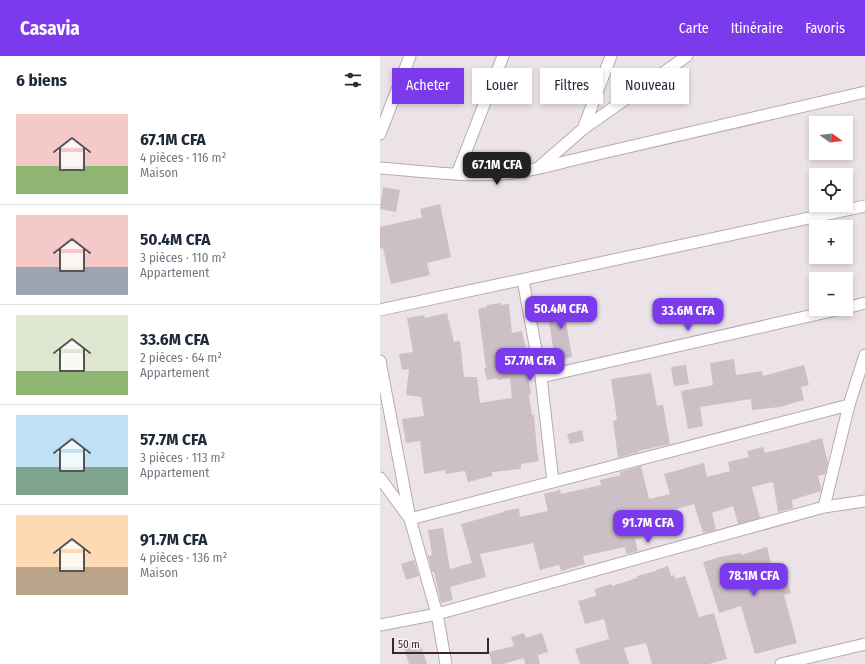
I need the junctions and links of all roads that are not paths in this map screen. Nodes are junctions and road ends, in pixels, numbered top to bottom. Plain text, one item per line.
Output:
1 (410, 56) edge
2 (503, 56) edge
3 (611, 56) edge
4 (687, 56) edge
5 (865, 92) edge
6 (583, 129) junction
7 (380, 134) edge
8 (380, 168) edge
9 (536, 170) junction
10 (457, 174) junction
11 (865, 206) edge
12 (523, 280) junction
13 (865, 303) edge
14 (853, 306) edge
15 (380, 310) edge
16 (809, 316) edge
17 (865, 355) edge
18 (380, 361) edge
19 (541, 377) junction
20 (849, 405) junction
21 (380, 478) edge
22 (553, 482) junction
23 (865, 501) edge
24 (824, 507) junction
25 (410, 520) junction
26 (437, 614) junction
27 (380, 625) edge
28 (865, 644) edge
29 (446, 664) edge
30 (781, 664) edge

1 - 7 street
2 - 10 street
3 - 6 street
4 - 6 street
5 - 9 street
6 - 9 street
8 - 10 street
9 - 10 street
11 - 12 street
12 - 15 street
12 - 19 street
13 - 14 street
16 - 19 street
17 - 20 street
18 - 25 street
19 - 22 street
20 - 22 street
20 - 24 street
21 - 25 street
22 - 25 street
23 - 24 street
24 - 26 street
25 - 26 street
26 - 27 street
26 - 29 street
28 - 30 street

